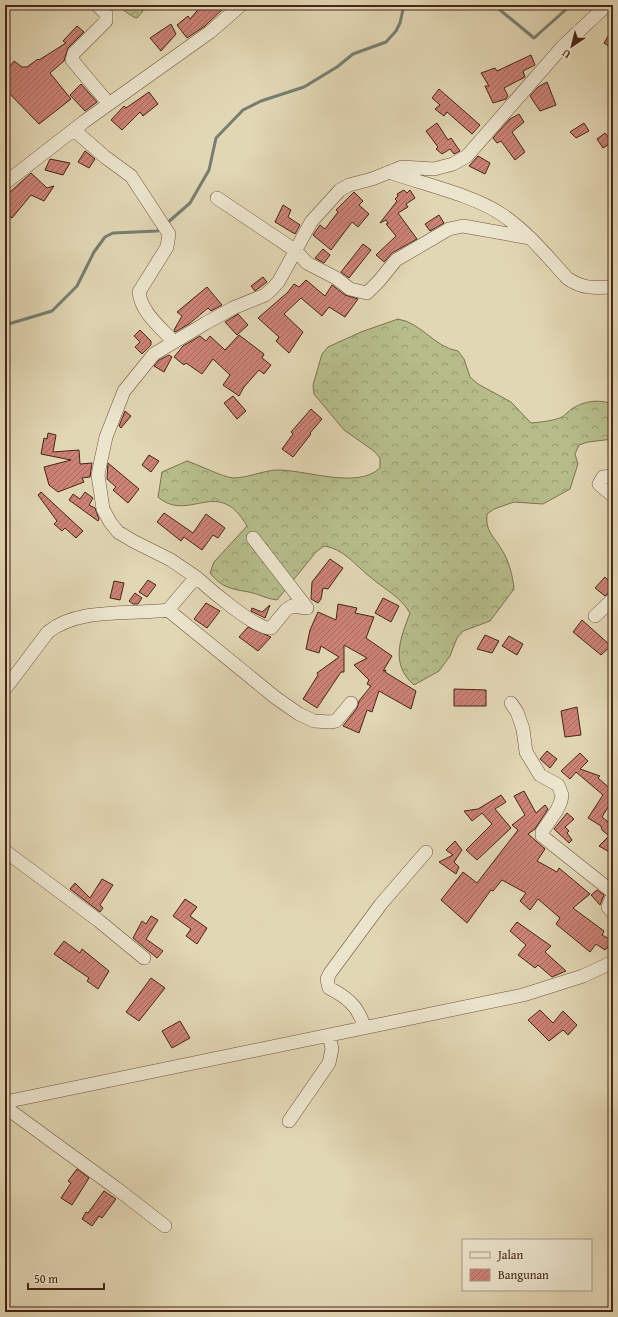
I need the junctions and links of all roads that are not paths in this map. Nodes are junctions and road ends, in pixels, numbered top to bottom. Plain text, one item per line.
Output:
1 (98, 5) edge
2 (241, 5) edge
3 (607, 5) edge
4 (109, 104) junction
5 (74, 130) junction
6 (389, 172) junction
7 (5, 183) edge
8 (217, 198) dead end
9 (530, 238) junction
10 (296, 252) junction
11 (613, 288) edge
12 (173, 341) junction
13 (613, 476) edge
14 (613, 496) edge
15 (253, 538) dead end
16 (196, 577) junction
17 (613, 599) edge
18 (168, 610) junction
19 (595, 616) dead end
20 (5, 689) edge
21 (351, 703) dead end
22 (511, 703) dead end
23 (5, 851) edge
24 (426, 852) dead end
25 (613, 914) edge
26 (144, 958) dead end
27 (613, 962) edge
28 (364, 1028) junction
29 (329, 1035) junction
30 (5, 1102) edge
31 (5, 1108) edge
32 (289, 1121) dead end
33 (164, 1226) dead end

1 - 4 street
2 - 4 street
3 - 6 street
4 - 5 street
5 - 7 street
5 - 12 street
6 - 9 street
6 - 10 street
8 - 10 street
9 - 10 street
9 - 11 street
10 - 12 street
12 - 16 street
13 - 14 street
15 - 16 street
16 - 18 street
17 - 19 street
18 - 20 street
18 - 21 street
22 - 25 street
23 - 26 street
24 - 28 street
27 - 28 street
28 - 29 street
29 - 30 street
29 - 32 street
31 - 33 street

